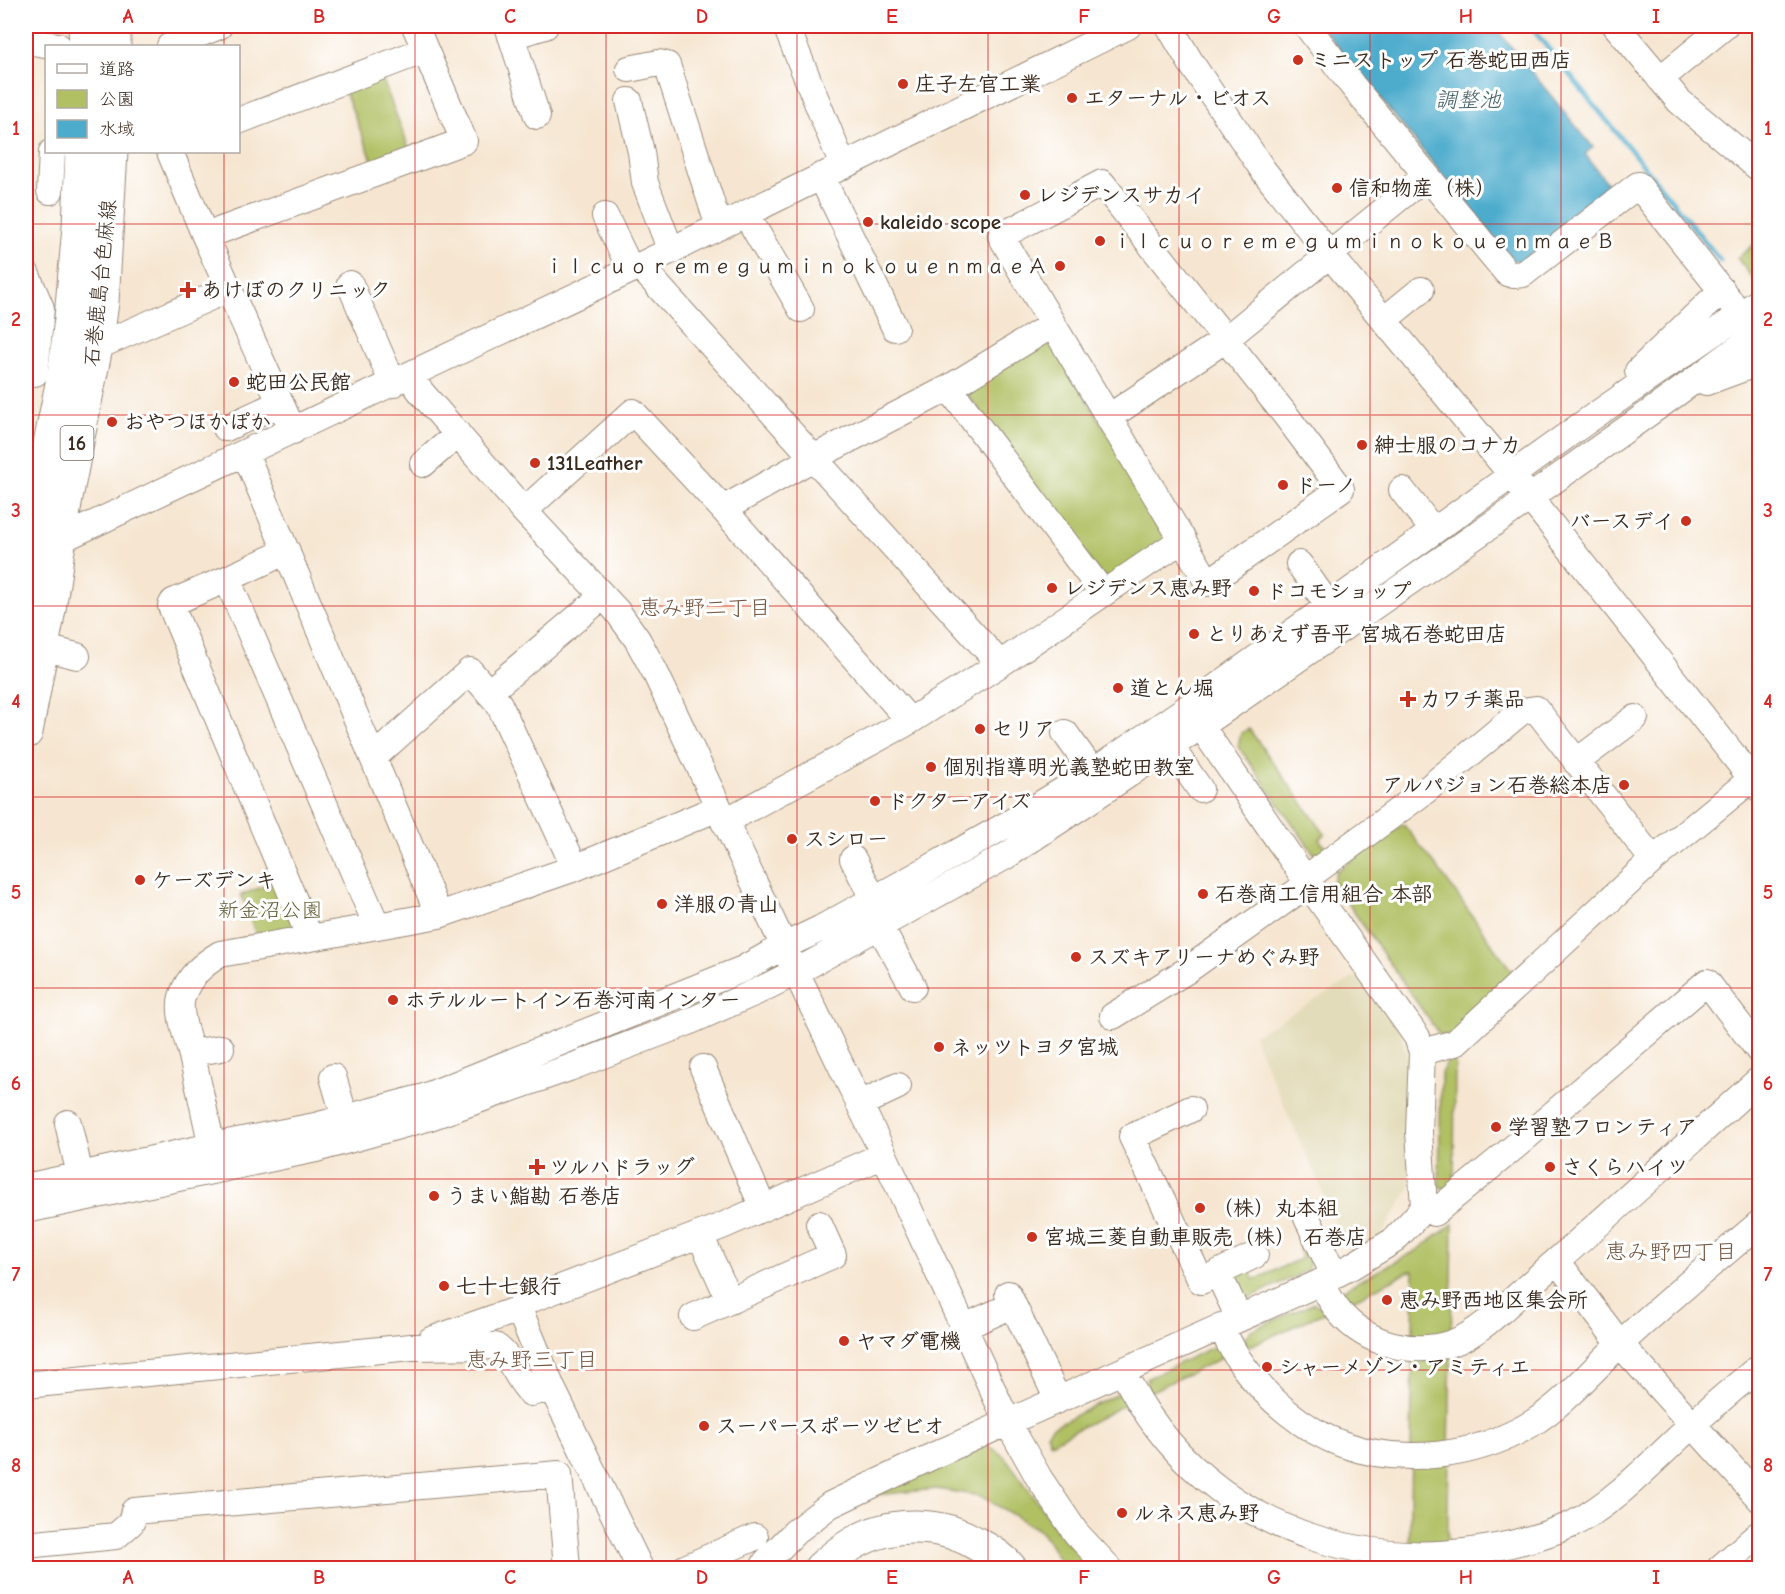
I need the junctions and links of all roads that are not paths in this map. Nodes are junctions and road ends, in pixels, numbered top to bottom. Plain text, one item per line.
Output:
1 (85, 26) edge
2 (114, 26) edge
3 (219, 26) edge
4 (415, 26) edge
5 (545, 26) edge
6 (786, 26) edge
7 (1128, 26) edge
8 (1169, 26) edge
9 (1307, 26) edge
10 (1616, 26) edge
11 (1717, 28) edge
12 (510, 31) edge
13 (86, 45) edge
14 (114, 45) edge
15 (172, 45) edge
16 (424, 50) junction
17 (628, 69) dead end
18 (1660, 79) junction
19 (629, 101) dead end
20 (537, 116) dead end
21 (240, 120) edge
22 (52, 153) edge
23 (82, 153) edge
24 (111, 153) edge
25 (170, 153) edge
26 (1756, 161) edge
27 (832, 171) junction
28 (1426, 176) junction
29 (50, 191) dead end
30 (746, 213) junction
31 (605, 216) dead end
32 (719, 227) junction
33 (205, 236) junction
34 (671, 250) junction
35 (1330, 255) junction
36 (636, 268) junction
37 (26, 273) edge
38 (350, 284) dead end
39 (229, 289) junction
40 (1421, 290) dead end
41 (1722, 290) junction
42 (801, 309) dead end
43 (1753, 316) edge
44 (1383, 320) junction
45 (1052, 325) junction
46 (895, 328) dead end
47 (1226, 339) junction
48 (96, 347) junction
49 (1760, 362) edge
50 (42, 373) edge
51 (401, 380) junction
52 (949, 388) junction
53 (1677, 393) junction
54 (280, 403) junction
55 (1109, 417) junction
56 (1587, 421) junction
57 (226, 428) dead end
58 (293, 430) junction
59 (458, 434) junction
60 (245, 453) junction
61 (814, 457) junction
62 (36, 464) edge
63 (423, 464) dead end
64 (1512, 476) junction
65 (1402, 490) dead end
66 (1529, 498) junction
67 (723, 509) junction
68 (524, 511) junction
69 (1434, 531) junction
70 (1183, 539) junction
71 (38, 551) edge
72 (287, 551) junction
73 (1299, 564) dead end
74 (227, 579) junction
75 (26, 586) edge
76 (1103, 593) junction
77 (603, 596) junction
78 (1329, 606) junction
79 (41, 647) junction
80 (77, 656) dead end
81 (1000, 664) junction
82 (489, 692) junction
83 (1635, 718) dead end
84 (910, 721) junction
85 (1201, 726) junction
86 (26, 732) edge
87 (1065, 733) dead end
88 (1170, 746) junction
89 (374, 758) junction
90 (1576, 762) junction
91 (1093, 772) junction
92 (1757, 780) edge
93 (1200, 789) dead end
94 (721, 815) junction
95 (852, 859) dead end
96 (1653, 860) junction
97 (575, 868) junction
98 (1307, 881) junction
99 (874, 900) junction
100 (439, 915) junction
101 (377, 926) junction
102 (880, 927) junction
103 (310, 938) junction
104 (784, 946) junction
105 (796, 972) junction
106 (913, 987) dead end
107 (1113, 1016) dead end
108 (221, 1048) dead end
109 (1422, 1052) junction
110 (1760, 1052) edge
111 (192, 1053) junction
112 (703, 1068) dead end
113 (333, 1077) dead end
114 (1760, 1079) edge
115 (898, 1086) dead end
116 (860, 1104) junction
117 (1191, 1109) dead end
118 (345, 1118) junction
119 (68, 1123) dead end
120 (212, 1146) junction
121 (884, 1155) junction
122 (80, 1175) junction
123 (26, 1187) edge
124 (1424, 1206) junction
125 (764, 1208) junction
126 (26, 1210) edge
127 (1760, 1222) edge
128 (819, 1224) dead end
129 (1304, 1228) dead end
130 (700, 1234) junction
131 (1254, 1255) dead end
132 (1557, 1261) junction
133 (1218, 1273) junction
134 (1328, 1278) junction
135 (730, 1301) junction
136 (519, 1309) junction
137 (693, 1317) dead end
138 (1230, 1322) junction
139 (964, 1327) junction
140 (1620, 1344) junction
141 (411, 1347) junction
142 (1760, 1366) edge
143 (1123, 1371) junction
144 (26, 1385) edge
145 (552, 1388) junction
146 (1058, 1400) junction
147 (1008, 1423) junction
148 (1692, 1425) junction
149 (1760, 1499) edge
150 (1760, 1533) edge
151 (755, 1538) dead end
152 (26, 1545) edge
153 (567, 1569) edge
154 (640, 1569) edge
155 (685, 1569) edge
156 (763, 1569) edge
157 (821, 1569) edge
158 (846, 1569) edge
159 (983, 1569) edge
160 (1010, 1569) edge
161 (1109, 1569) edge
162 (1720, 1569) edge

1 - 13 main road
2 - 14 main road
3 - 15 street
4 - 16 street
5 - 12 street
6 - 27 street
7 - 27 street
8 - 35 street
9 - 28 street
10 - 18 street
11 - 18 street
12 - 20 street
16 - 21 street
16 - 33 street
17 - 32 street
18 - 26 street
19 - 34 street
22 - 29 street
23 - 50 main road, 石巻鹿島台色麻線 / 16
24 - 48 main road, 石巻鹿島台色麻線 / 16
25 - 33 street
27 - 30 street
27 - 46 street
28 - 35 street
28 - 41 street
30 - 32 street
30 - 42 street
31 - 36 street
32 - 34 street
33 - 39 street
34 - 36 street
35 - 44 street
35 - 47 street
36 - 51 street
36 - 61 street
37 - 50 street
38 - 51 street
39 - 48 street
39 - 54 street
40 - 44 street
41 - 43 street
41 - 56 street
43 - 53 street
43 - 56 street
44 - 64 street
45 - 47 street
45 - 52 street
45 - 55 street
47 - 55 street
47 - 70 street
48 - 71 main road, 石巻鹿島台色麻線 / 16
49 - 53 street
50 - 62 main road, 石巻鹿島台色麻線 / 16
51 - 58 street
51 - 59 street
52 - 61 street
52 - 76 street
53 - 66 street
54 - 57 street
54 - 58 street
55 - 70 street
56 - 64 street
58 - 60 street
59 - 63 street
59 - 68 street
60 - 71 street
60 - 72 street
61 - 67 street
61 - 81 street
62 - 71 main road, 石巻鹿島台色麻線 / 16
64 - 66 street
64 - 69 street
65 - 69 street
66 - 85 street
66 - 92 street
67 - 68 street
67 - 84 street
68 - 77 street
69 - 78 street
70 - 76 street
71 - 75 main road, 石巻鹿島台色麻線 / 16
71 - 79 main road, 石巻鹿島台色麻線 / 16
72 - 74 street
72 - 89 street
73 - 78 street
74 - 101 street
74 - 103 street
76 - 81 street
77 - 82 street
77 - 94 street
78 - 91 street
79 - 80 street
79 - 86 main road, 石巻鹿島台色麻線 / 16
81 - 84 street
82 - 89 street
82 - 97 street
83 - 90 street
84 - 94 street
85 - 88 street
85 - 98 street
87 - 91 street
88 - 93 street
88 - 102 street
89 - 100 street
90 - 96 street
90 - 98 street
91 - 99 street
92 - 96 street
94 - 97 street
94 - 104 street
95 - 99 street
96 - 109 street
97 - 100 street
98 - 107 street
98 - 109 street
99 - 104 street
100 - 101 street
101 - 103 street
102 - 105 street
102 - 106 street
103 - 111 street
104 - 105 street
104 - 118 street
105 - 116 street
105 - 126 street
108 - 111 street
109 - 124 street
110 - 124 street
111 - 120 street
112 - 125 street
113 - 118 street
114 - 132 street
115 - 116 street
116 - 121 street
117 - 133 street
118 - 120 street
119 - 122 street
120 - 122 street
121 - 125 street
121 - 139 street
122 - 123 street
124 - 134 street
125 - 130 street
127 - 140 street
128 - 135 street
129 - 134 street
130 - 135 street
130 - 136 street
131 - 133 street
132 - 134 street
132 - 140 street
133 - 138 street
134 - 138 street
135 - 137 street
136 - 141 street
136 - 145 street
138 - 140 street
138 - 143 street
139 - 146 street
139 - 147 street
140 - 148 street
141 - 144 street
141 - 145 street
142 - 148 street
143 - 146 street
143 - 148 street
145 - 154 street
146 - 147 street
147 - 156 street
147 - 161 street
148 - 149 street
150 - 162 street
151 - 155 street
152 - 153 street
157 - 160 main road
158 - 159 main road

